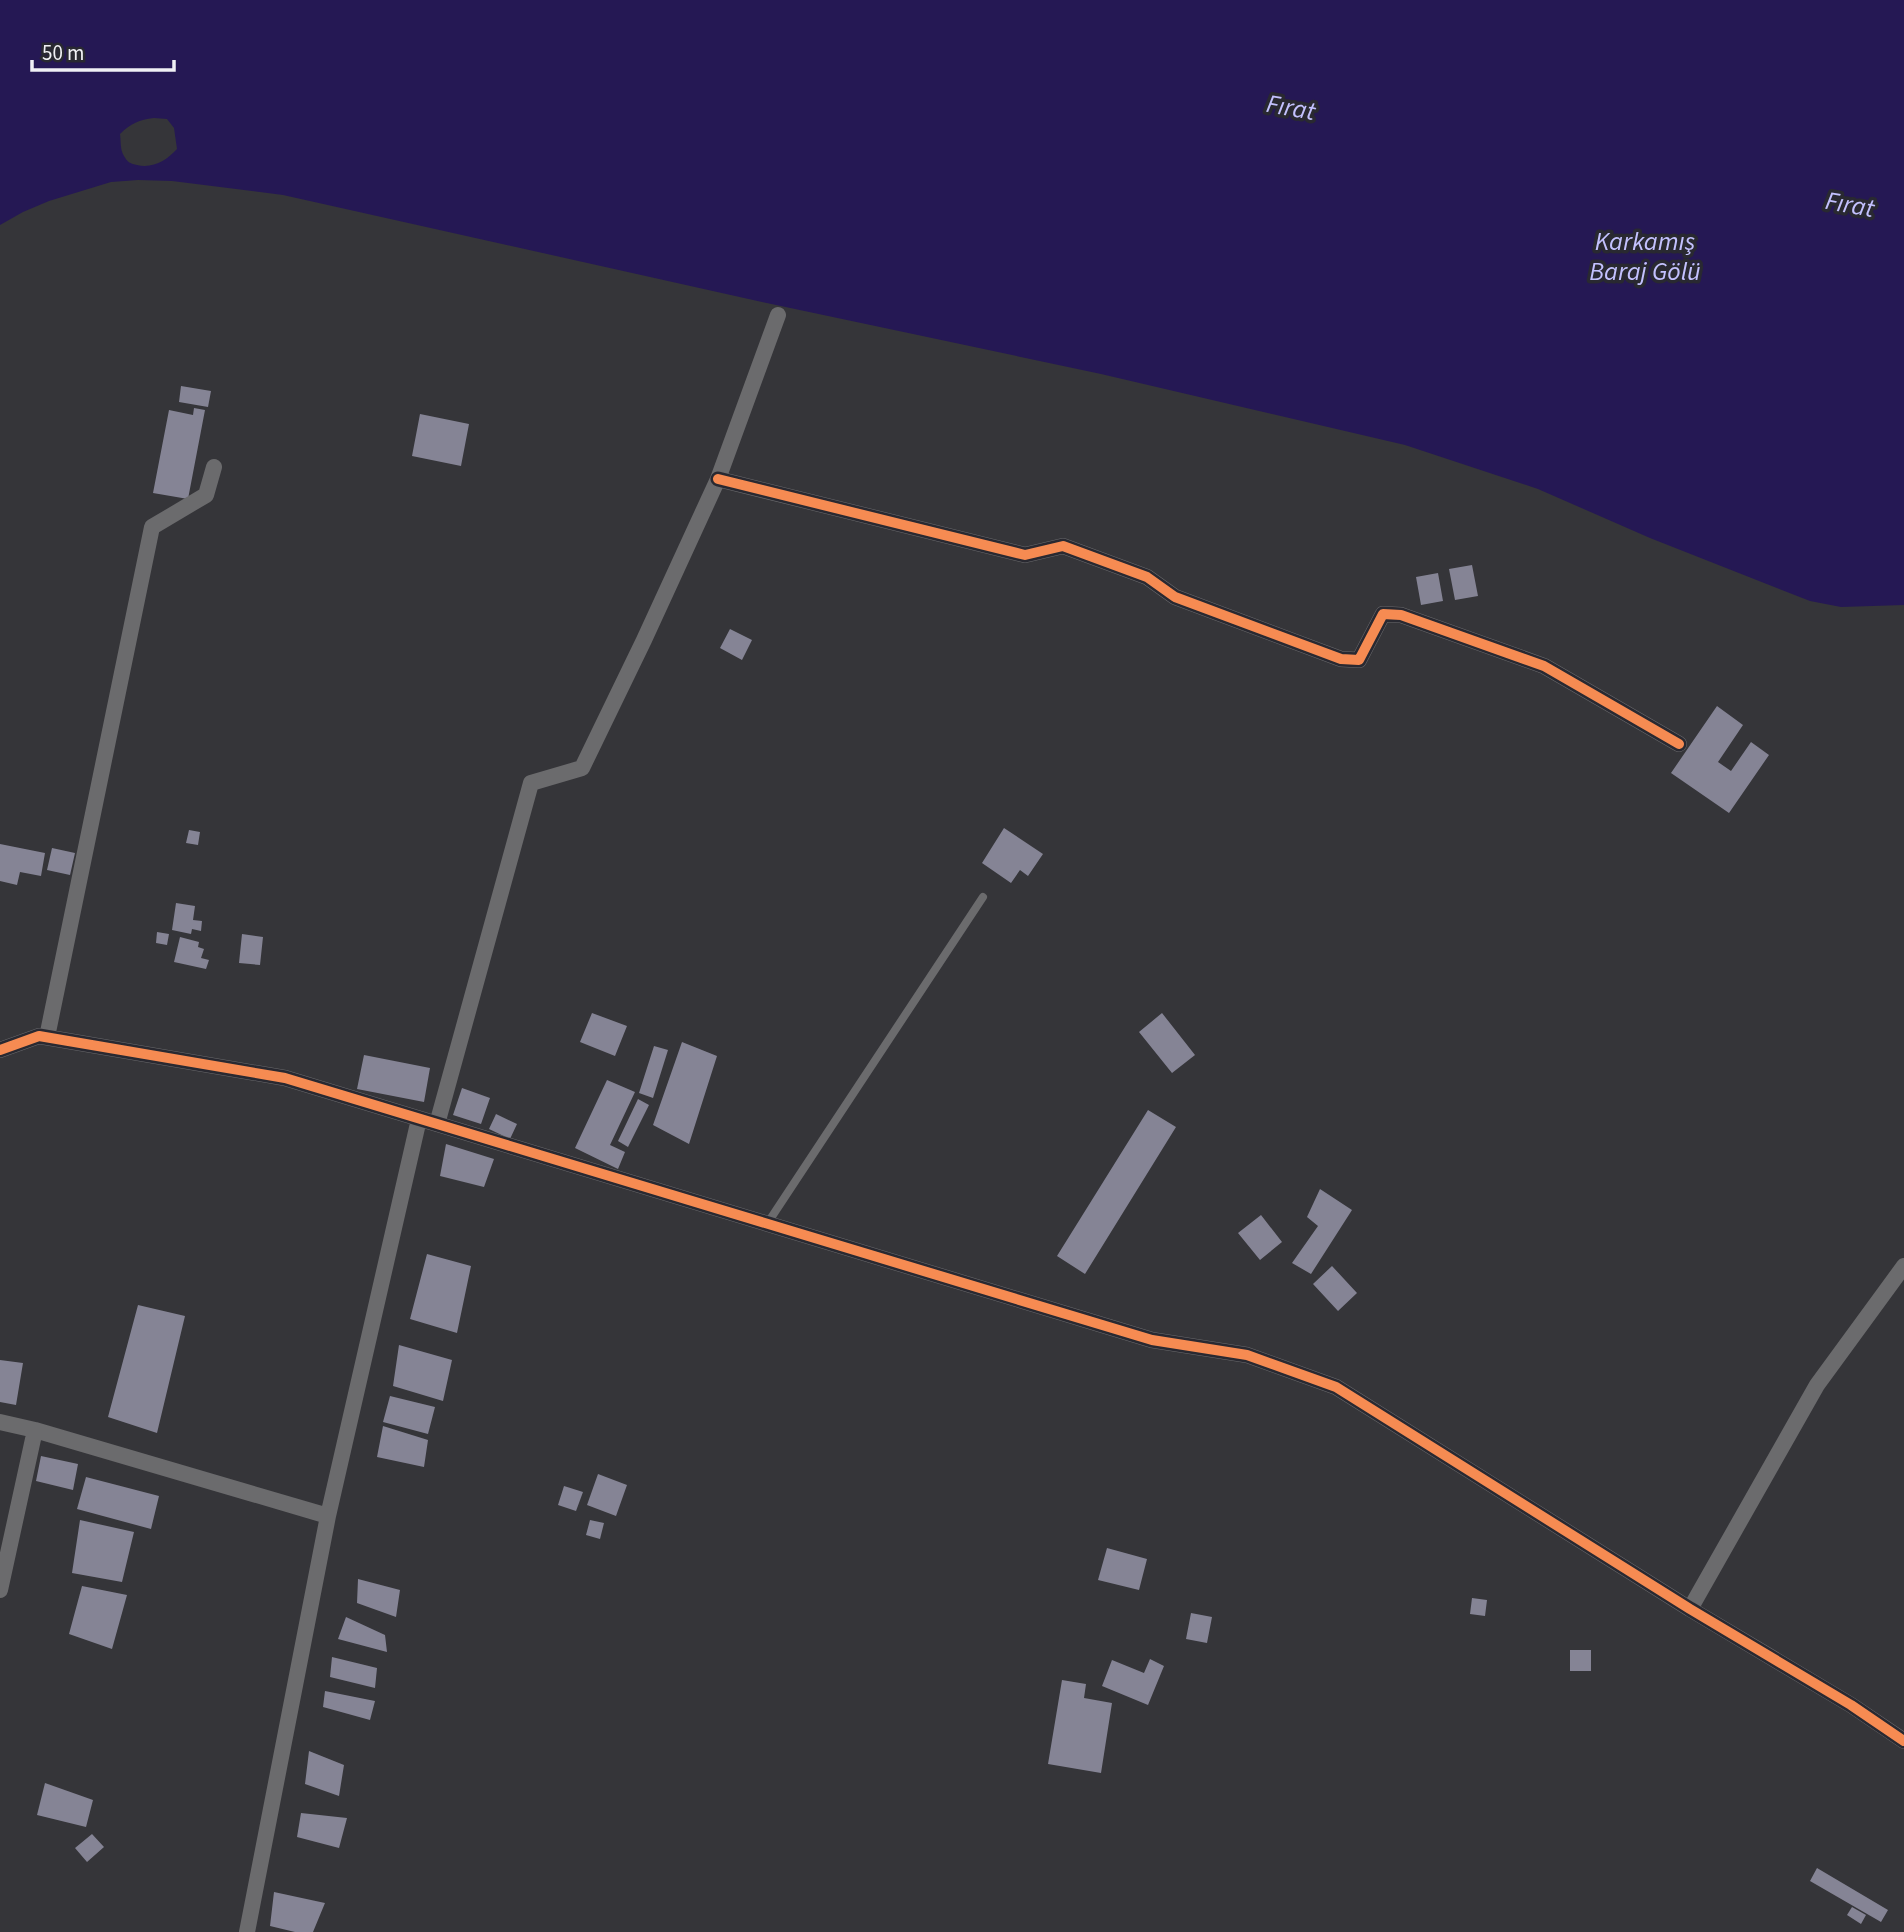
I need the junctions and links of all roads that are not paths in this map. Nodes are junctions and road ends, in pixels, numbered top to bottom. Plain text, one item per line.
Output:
1 (778, 315) dead end
2 (214, 467) dead end
3 (718, 479) junction
4 (1679, 744) dead end
5 (983, 897) dead end
6 (47, 1037) junction
7 (0, 1050) edge
8 (419, 1119) junction
9 (437, 1124) junction
10 (767, 1224) junction
11 (1904, 1266) edge
12 (0, 1422) edge
13 (35, 1430) junction
14 (328, 1516) junction
15 (0, 1590) edge
16 (1689, 1609) junction
17 (1904, 1741) edge
18 (247, 1932) edge

1 - 3 street
2 - 6 street
3 - 4 street
3 - 9 street
5 - 10 lane
6 - 7 street
6 - 8 street
8 - 9 street
8 - 14 street
9 - 10 street
10 - 16 street
11 - 16 street
12 - 13 street
13 - 14 street
13 - 15 street
14 - 18 street
16 - 17 street

